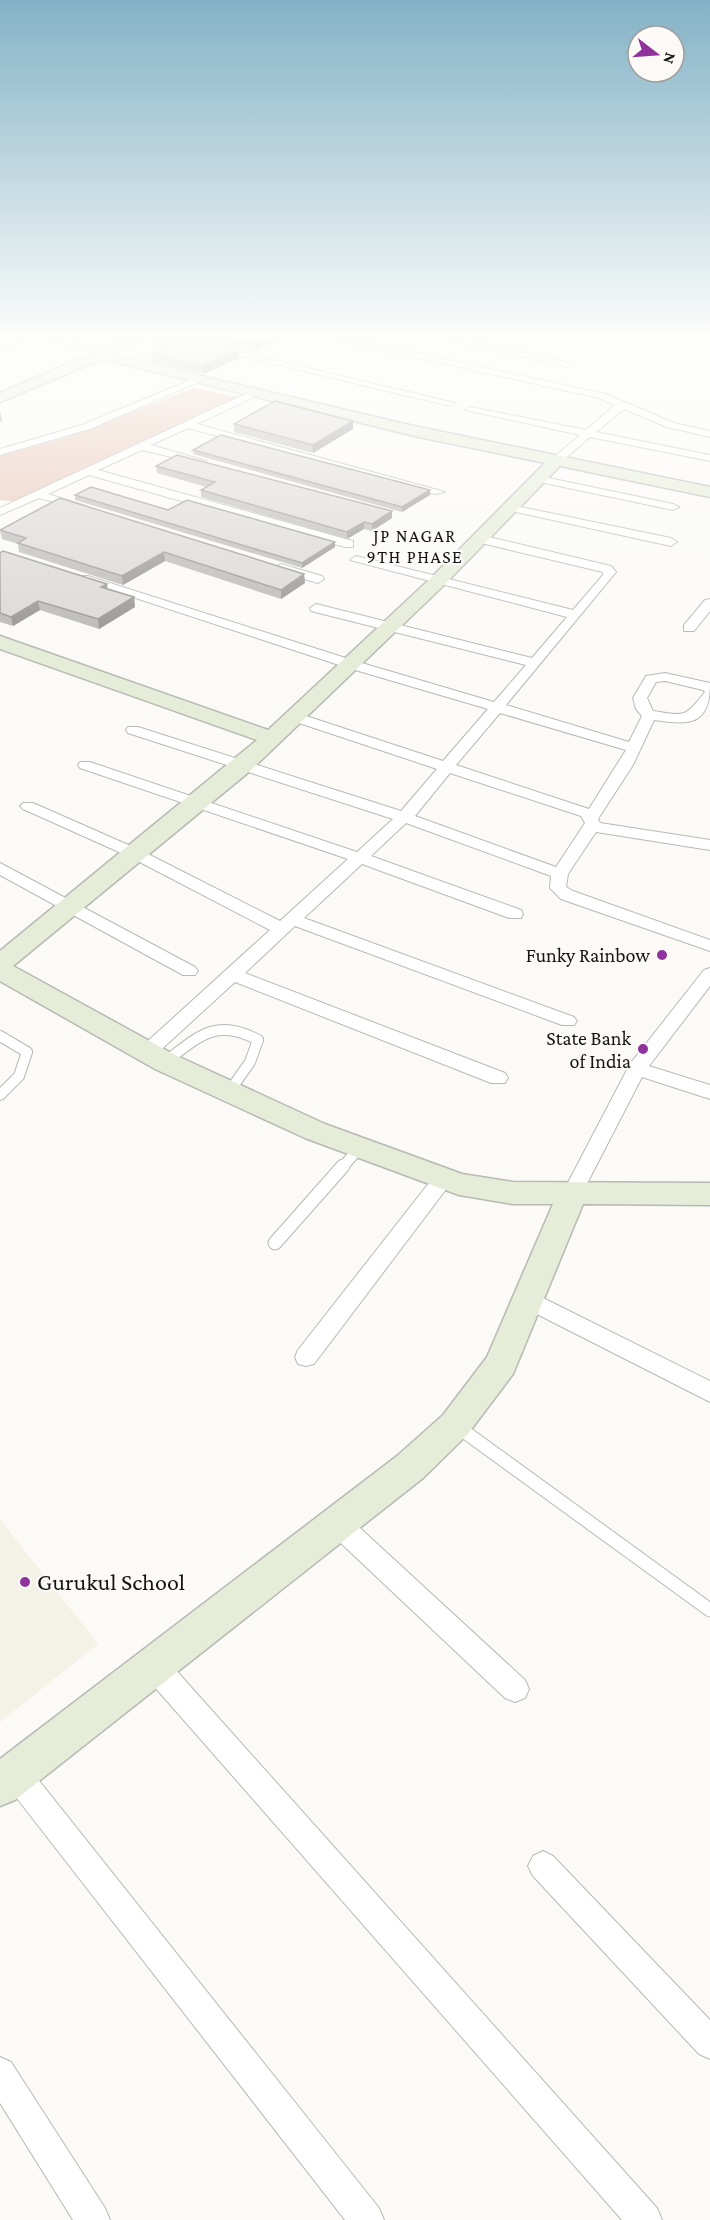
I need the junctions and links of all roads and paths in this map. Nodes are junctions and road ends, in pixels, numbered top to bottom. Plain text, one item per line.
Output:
1 (47, 439) edge
2 (158, 439) edge
3 (241, 439) edge
4 (460, 439) edge
5 (583, 439) edge
6 (611, 439) edge
7 (141, 446) junction
8 (0, 452) edge
9 (710, 458) edge
10 (557, 460) junction
11 (211, 465) edge
12 (88, 471) junction
13 (539, 479) junction
14 (439, 492) dead end
15 (710, 492) edge
16 (37, 494) junction
17 (673, 507) dead end
18 (511, 508) junction
19 (93, 511) edge
20 (0, 512) edge
21 (481, 539) junction
22 (671, 542) dead end
23 (349, 544) dead end
24 (356, 560) dead end
25 (273, 566) edge
26 (68, 574) edge
27 (318, 579) dead end
28 (438, 581) junction
29 (710, 603) edge
30 (316, 608) dead end
31 (576, 615) junction
32 (390, 626) junction
33 (689, 628) dead end
34 (0, 642) edge
35 (535, 663) junction
36 (350, 664) junction
37 (710, 690) edge
38 (710, 695) edge
39 (496, 708) junction
40 (649, 715) junction
41 (295, 717) junction
42 (134, 730) dead end
43 (272, 738) junction
44 (635, 748) junction
45 (85, 765) dead end
46 (242, 766) junction
47 (447, 768) junction
48 (198, 804) junction
49 (28, 806) dead end
50 (404, 817) junction
51 (591, 822) junction
52 (710, 845) edge
53 (136, 854) junction
54 (360, 858) junction
55 (0, 868) edge
56 (560, 874) junction
57 (72, 906) junction
58 (515, 914) dead end
59 (286, 924) junction
60 (710, 946) edge
61 (0, 964) edge
62 (0, 970) edge
63 (189, 971) dead end
64 (232, 974) junction
65 (708, 978) edge
66 (568, 1021) dead end
67 (0, 1035) edge
68 (156, 1057) junction
69 (637, 1069) junction
70 (498, 1078) dead end
71 (229, 1092) junction
72 (710, 1092) edge
73 (0, 1095) edge
74 (359, 1148) junction
75 (444, 1179) junction
76 (572, 1194) junction
77 (710, 1194) edge
78 (275, 1243) dead end
79 (528, 1299) junction
80 (306, 1357) dead end
81 (710, 1392) edge
82 (455, 1425) junction
83 (338, 1524) junction
84 (710, 1610) edge
85 (155, 1667) junction
86 (515, 1689) dead end
87 (8, 1779) edge
88 (543, 1866) dead end
89 (710, 2043) edge
90 (0, 2073) edge
91 (93, 2220) edge
92 (367, 2220) edge
93 (645, 2220) edge

1 - 8 street
2 - 7 street
3 - 14 street
4 - 10 street
5 - 10 street
6 - 9 street
7 - 11 street
7 - 12 street
10 - 13 street
10 - 15 street
12 - 16 street
12 - 23 street
13 - 17 street
13 - 18 street
16 - 19 street
16 - 20 street
18 - 21 street
18 - 22 street
21 - 28 street
21 - 31 street
24 - 28 street
25 - 27 street
26 - 36 street
28 - 31 street
28 - 32 street
29 - 33 street
30 - 32 street
31 - 35 street
32 - 35 street
32 - 36 street
34 - 43 street
35 - 39 street
36 - 39 street
36 - 41 street
37 - 40 street
38 - 40 street
39 - 44 street
39 - 47 street
40 - 44 street
41 - 43 street
41 - 47 street
42 - 46 street
43 - 46 street
44 - 51 street
45 - 48 street
46 - 48 street
46 - 50 street
47 - 50 street
47 - 51 street
48 - 53 street
48 - 54 street
49 - 53 street
50 - 54 street
50 - 56 street
51 - 52 street
51 - 56 street
53 - 57 street
53 - 59 street
54 - 58 street
54 - 59 street
55 - 57 street
56 - 60 street
57 - 61 street
57 - 63 street
59 - 64 street
59 - 66 street
62 - 68 street
64 - 68 street
64 - 70 street
65 - 69 street
67 - 73 lane
68 - 71 street
68 - 71 lane
69 - 72 street
69 - 76 street
71 - 74 street
74 - 75 street
74 - 78 lane
75 - 76 street
75 - 80 street
76 - 77 street
76 - 79 street
79 - 81 street
79 - 82 street
82 - 83 street
82 - 84 lane
83 - 85 street
83 - 86 street
85 - 87 street
85 - 93 street
87 - 92 street
88 - 89 street
90 - 91 street

